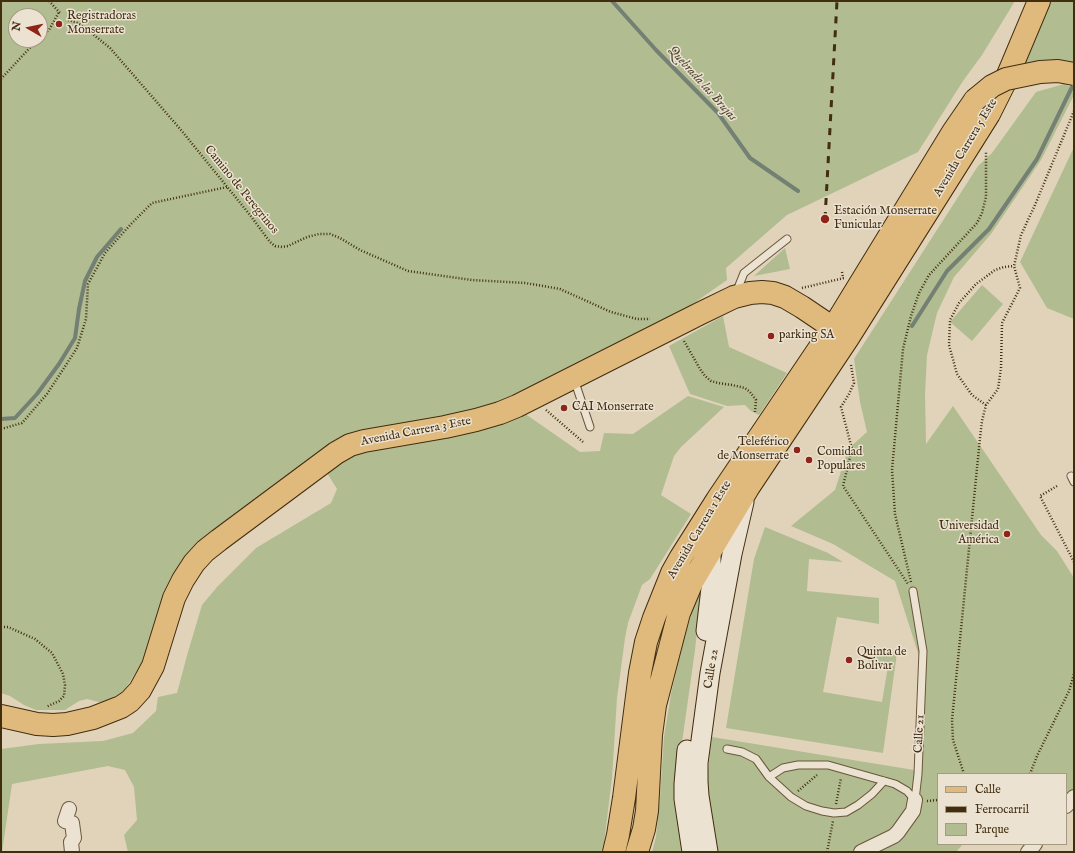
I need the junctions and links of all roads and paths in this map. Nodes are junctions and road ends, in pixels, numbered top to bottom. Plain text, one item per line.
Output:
1 (49, 1) edge
2 (1039, 1) edge
3 (68, 20) dead end
4 (48, 31) edge
5 (30, 48) edge
6 (1074, 74) edge
7 (1, 79) edge
8 (1074, 114) edge
9 (987, 146) dead end
10 (227, 187) junction
11 (787, 239) dead end
12 (1014, 266) junction
13 (842, 272) dead end
14 (850, 276) dead end
15 (843, 278) junction
16 (801, 288) dead end
17 (734, 297) junction
18 (675, 326) junction
19 (840, 333) junction
20 (851, 365) dead end
21 (574, 377) junction
22 (532, 398) junction
23 (986, 405) junction
24 (755, 416) dead end
25 (590, 427) dead end
26 (1, 429) edge
27 (583, 442) dead end
28 (1057, 486) dead end
29 (748, 488) junction
30 (717, 500) junction
31 (711, 549) junction
32 (1074, 562) edge
33 (912, 591) junction
34 (1, 627) edge
35 (1074, 674) edge
36 (1, 716) edge
37 (37, 724) junction
38 (727, 749) dead end
39 (828, 765) junction
40 (964, 773) edge
41 (1030, 773) edge
42 (769, 777) junction
43 (884, 781) junction
44 (791, 797) junction
45 (1074, 797) edge
46 (915, 800) junction
47 (1067, 805) edge
48 (69, 808) dead end
49 (72, 852) edge
50 (614, 852) edge
51 (637, 852) edge
52 (692, 852) edge
53 (708, 852) edge
54 (862, 852) edge

1 - 4 path
2 - 19 main road, Avenida Carrera 5 Este
3 - 10 path, Camino de Peregrinos
5 - 7 path
6 - 19 main road, Avenida Carrera 5 Este, bridge
8 - 12 path
9 - 33 path
10 - 18 path, Camino de Peregrinos
10 - 26 path
11 - 17 lane
12 - 23 path
12 - 23 path
13 - 15 path
14 - 15 path
15 - 16 path
17 - 18 main road, Avenida Carrera 3 Este
17 - 19 main road, Avenida Carrera 3 Este
18 - 21 main road, Avenida Carrera 3 Este
18 - 24 path
19 - 29 main road, Avenida Carrera 1 Este
19 - 30 main road, Avenida Carrera 1 Este
20 - 33 path
21 - 22 main road, Avenida Carrera 3 Este
21 - 25 lane
22 - 27 path
22 - 37 main road, Avenida Carrera 3 Este
23 - 40 path
28 - 32 path
29 - 31 main road, Avenida Carrera 1 Este
29 - 53 street, Calle 22
30 - 31 street, Calle 22
30 - 50 main road, Avenida Carrera 1 Este
31 - 51 main road, Avenida Carrera 1 Este
31 - 52 street, Calle 22
33 - 46 lane, Calle 21
34 - 37 path
35 - 41 path
36 - 37 main road, Avenida Carrera 3 Este
38 - 42 lane
39 - 42 lane
39 - 43 lane
39 - 44 path
42 - 44 lane
43 - 44 lane
43 - 46 lane
45 - 47 street
46 - 54 street, Calle 21
48 - 49 street

